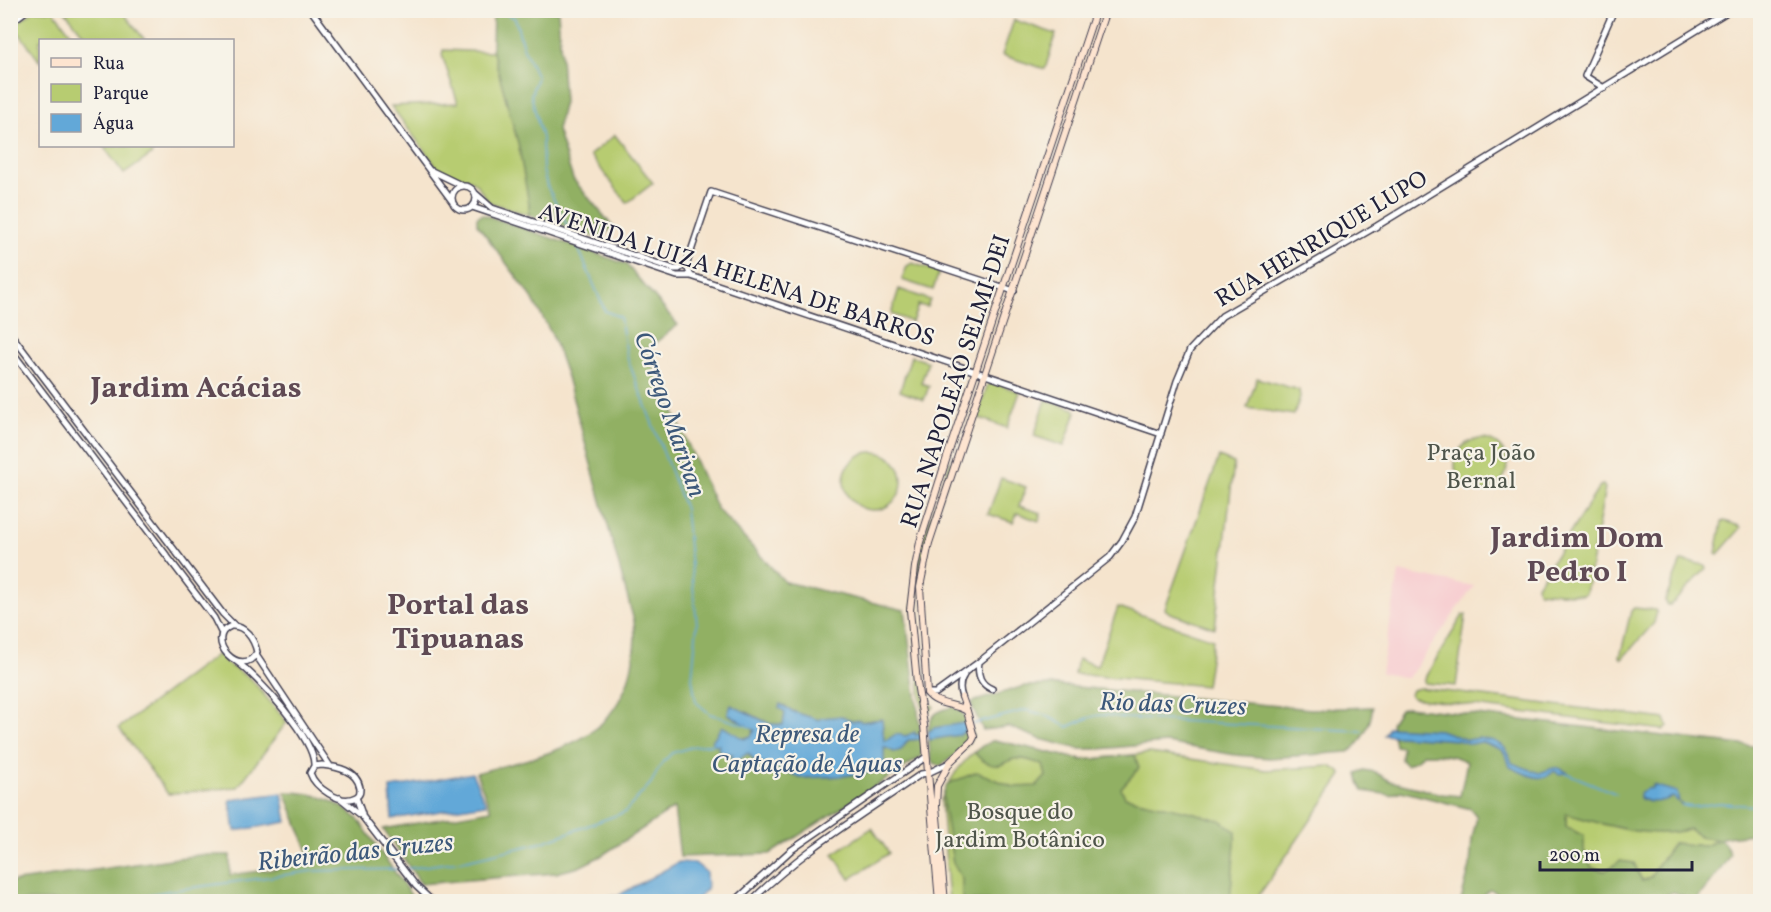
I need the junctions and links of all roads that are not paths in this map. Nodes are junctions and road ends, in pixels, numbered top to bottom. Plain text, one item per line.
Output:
1 (27, 10) edge
2 (310, 10) edge
3 (1096, 10) edge
4 (1106, 10) edge
5 (1614, 10) edge
6 (1730, 10) edge
7 (10, 23) edge
8 (1604, 88) junction
9 (430, 171) junction
10 (462, 186) junction
11 (475, 193) junction
12 (452, 201) junction
13 (472, 207) junction
14 (687, 263) junction
15 (691, 276) junction
16 (1004, 288) junction
17 (1014, 291) junction
18 (10, 333) edge
19 (10, 349) edge
20 (976, 371) junction
21 (985, 374) junction
22 (1161, 434) junction
23 (235, 626) junction
24 (221, 632) junction
25 (256, 654) junction
26 (236, 661) junction
27 (979, 662) junction
28 (971, 668) junction
29 (992, 689) dead end
30 (927, 693) junction
31 (962, 697) joint
32 (969, 714) junction
33 (926, 757) junction
34 (950, 762) junction
35 (314, 766) junction
36 (330, 766) junction
37 (928, 773) junction
38 (356, 797) junction
39 (340, 798) junction
40 (362, 816) junction
41 (416, 886) junction
42 (425, 902) edge
43 (433, 902) edge
44 (734, 902) edge
45 (750, 902) edge
46 (939, 902) edge
47 (945, 902) edge

1 - 7 street
2 - 9 street
3 - 16 main road, RUA NAPOLEÃO SELMI-DEI
4 - 17 main road, RUA NAPOLEÃO SELMI-DEI
5 - 8 street
6 - 8 street, RUA HENRIQUE LUPO
8 - 22 street, RUA HENRIQUE LUPO
9 - 10 street
9 - 12 street
10 - 11 street
10 - 12 street
11 - 13 street
11 - 14 street, AVENIDA LUIZA HELENA DE BARROS
12 - 13 street
13 - 15 street, AVENIDA LUIZA HELENA DE BARROS
14 - 15 street
14 - 16 street
15 - 20 street, AVENIDA LUIZA HELENA DE BARROS
16 - 17 street
16 - 20 main road, RUA NAPOLEÃO SELMI-DEI
17 - 21 main road, RUA NAPOLEÃO SELMI-DEI
18 - 23 street
19 - 24 street
20 - 21 street, AVENIDA LUIZA HELENA DE BARROS
20 - 33 main road, RUA NAPOLEÃO SELMI-DEI
21 - 22 street, AVENIDA LUIZA HELENA DE BARROS
21 - 30 main road, RUA NAPOLEÃO SELMI-DEI
22 - 27 street, RUA HENRIQUE LUPO
23 - 24 street
23 - 25 street
24 - 26 street
25 - 26 street
25 - 36 street
26 - 35 street
27 - 28 street, RUA HENRIQUE LUPO
27 - 29 street
28 - 30 street, RUA HENRIQUE LUPO
28 - 31 street
30 - 32 main road
31 - 32 main road
32 - 34 main road
33 - 37 main road, RUA NAPOLEÃO SELMI-DEI
33 - 44 street
34 - 37 street
34 - 47 main road
35 - 36 street
35 - 39 street
36 - 38 street
37 - 45 street
37 - 46 main road, RUA NAPOLEÃO SELMI-DEI
38 - 39 street
38 - 40 street
39 - 40 street
40 - 41 street
41 - 42 street
41 - 43 street

